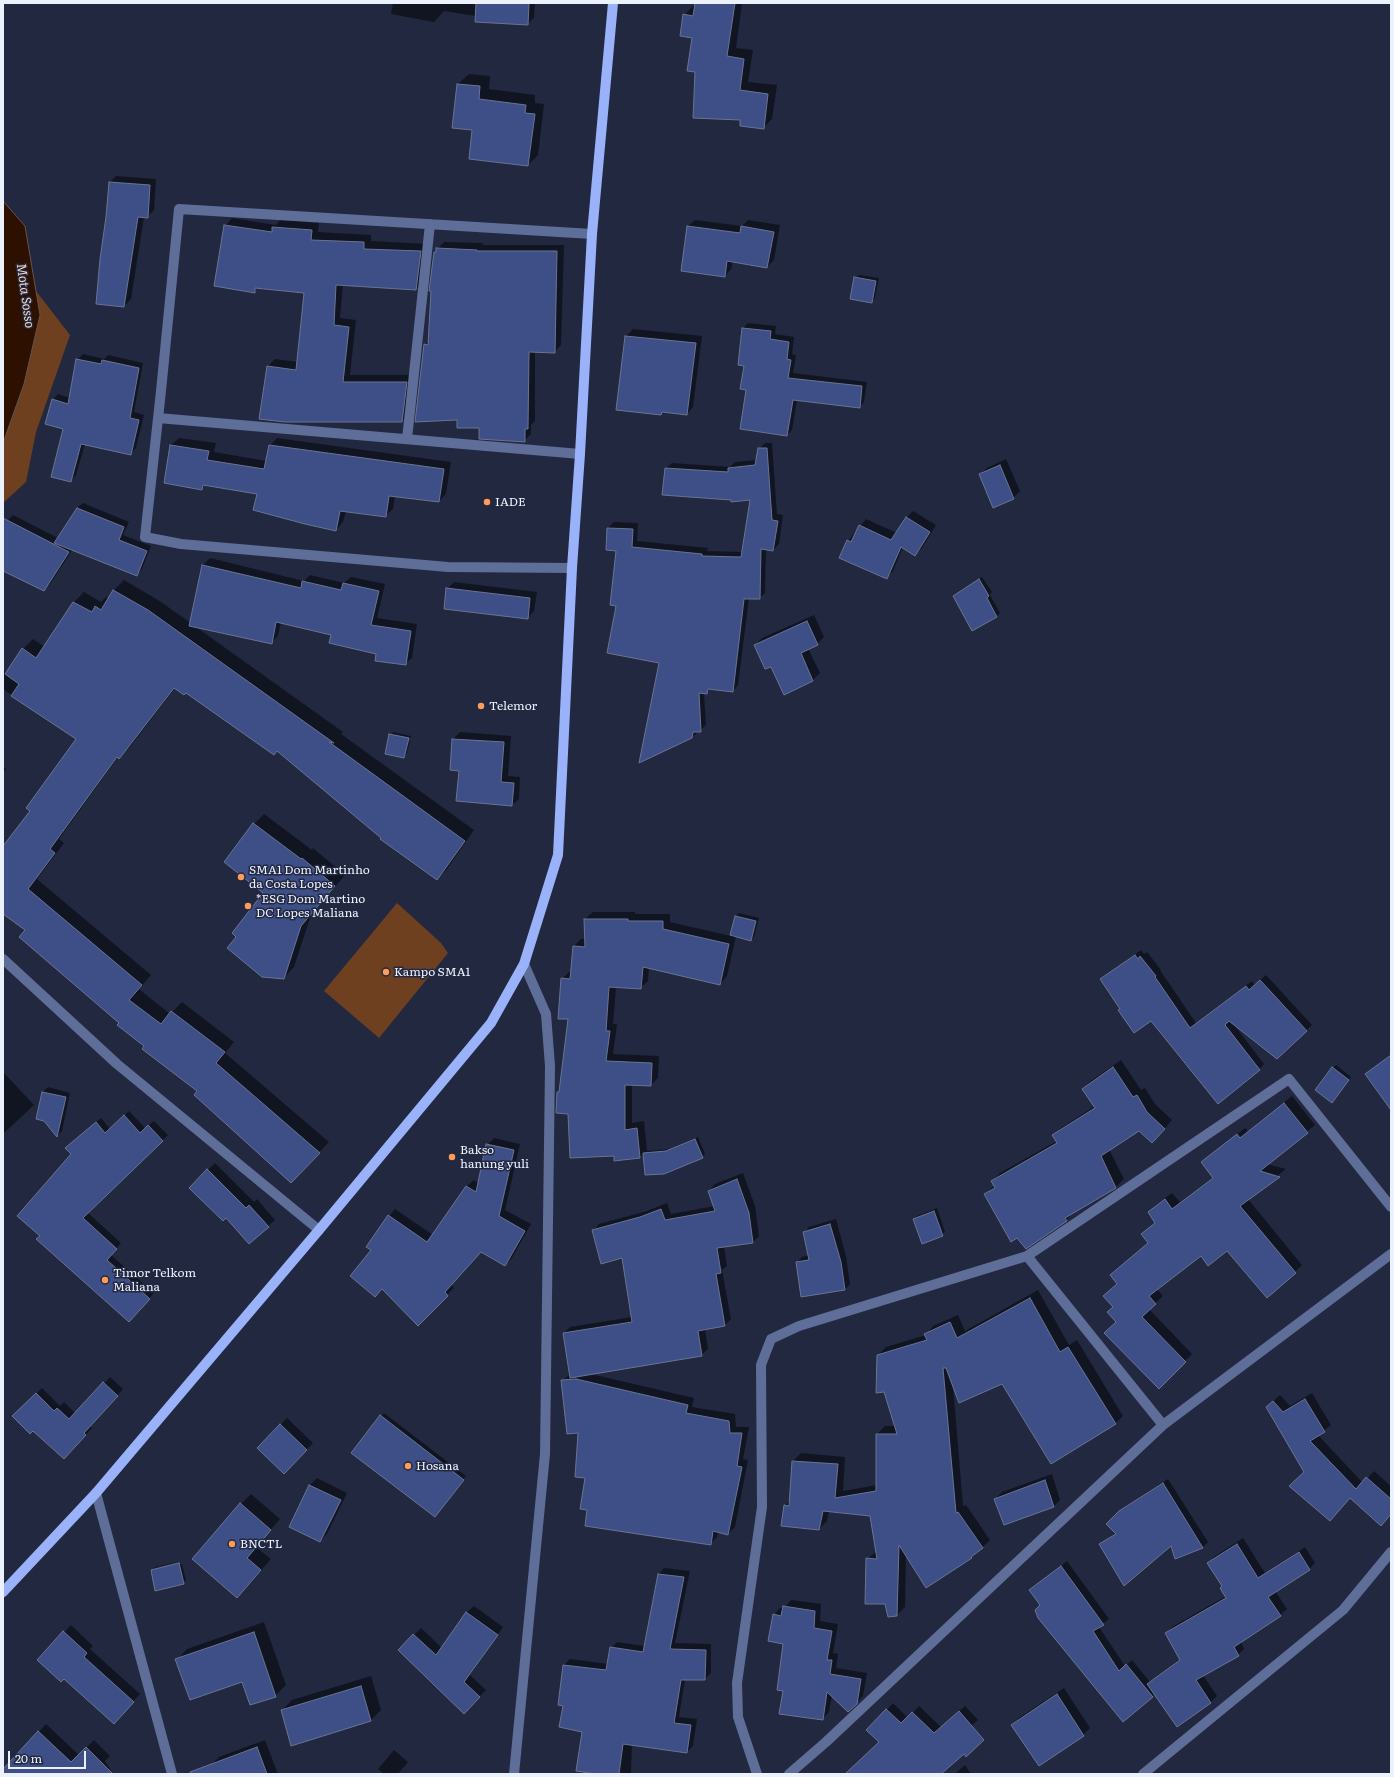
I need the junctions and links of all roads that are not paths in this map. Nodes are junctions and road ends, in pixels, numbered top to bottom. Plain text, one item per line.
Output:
1 (613, 3) edge
2 (430, 224) junction
3 (592, 234) junction
4 (158, 418) junction
5 (407, 439) junction
6 (580, 454) junction
7 (572, 568) junction
8 (3, 959) edge
9 (524, 964) junction
10 (1391, 1207) edge
11 (319, 1230) junction
12 (1391, 1254) edge
13 (1027, 1256) junction
14 (1163, 1424) junction
15 (96, 1492) junction
16 (1391, 1552) edge
17 (3, 1592) edge
18 (172, 1774) edge
19 (514, 1774) edge
20 (757, 1774) edge
21 (789, 1774) edge
22 (1143, 1774) edge

1 - 3 main road
2 - 3 street
2 - 4 street
2 - 5 street
3 - 6 main road
4 - 5 street
4 - 7 street
5 - 6 street
6 - 7 main road
7 - 9 main road
8 - 11 street
9 - 11 main road
9 - 19 street
10 - 13 street
11 - 15 main road
12 - 14 street
13 - 14 street
13 - 20 street
14 - 21 street
15 - 17 main road
15 - 18 street
16 - 22 street

